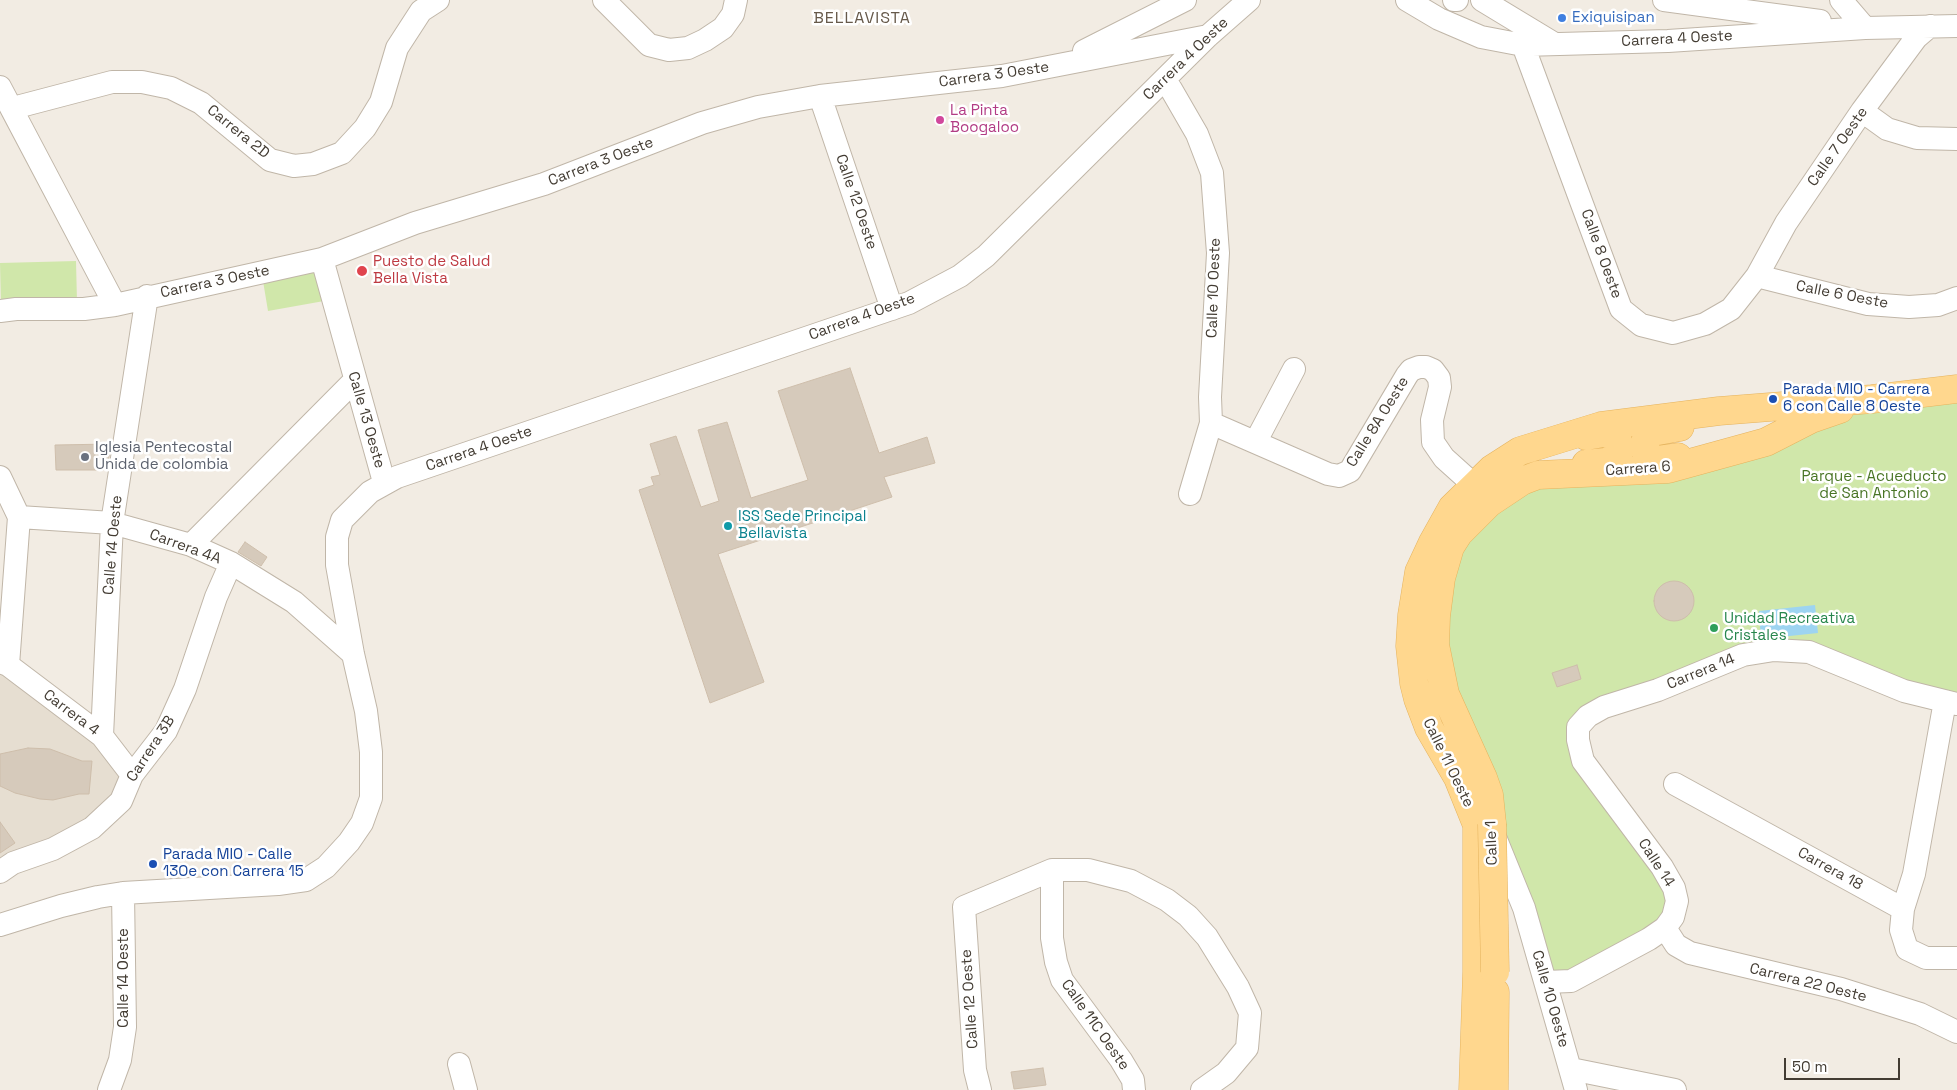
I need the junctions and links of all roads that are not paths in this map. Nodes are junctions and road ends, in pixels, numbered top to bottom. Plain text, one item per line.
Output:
1 (438, 0) edge
2 (604, 0) edge
3 (736, 0) edge
4 (1185, 0) edge
5 (1249, 0) edge
6 (1407, 0) edge
7 (1482, 0) edge
8 (1664, 0) edge
9 (1841, 0) edge
10 (1930, 26) junction
11 (1957, 26) edge
12 (1865, 28) junction
13 (1208, 36) junction
14 (1553, 43) junction
15 (1523, 45) junction
16 (1054, 67) junction
17 (0, 88) edge
18 (1171, 89) dead end
19 (820, 96) junction
20 (13, 108) junction
21 (1862, 111) junction
22 (1957, 139) edge
23 (322, 260) junction
24 (1758, 276) junction
25 (147, 296) junction
26 (1957, 298) edge
27 (115, 305) junction
28 (892, 309) junction
29 (0, 311) edge
30 (1294, 369) dead end
31 (355, 380) junction
32 (1957, 388) edge
33 (1872, 399) junction
34 (1757, 409) junction
35 (1211, 422) junction
36 (1256, 441) junction
37 (1766, 442) junction
38 (1538, 444) junction
39 (0, 477) edge
40 (1530, 478) junction
41 (384, 482) junction
42 (1474, 485) junction
43 (1190, 494) dead end
44 (19, 516) junction
45 (112, 523) junction
46 (191, 545) junction
47 (1450, 547) junction
48 (231, 563) junction
49 (353, 654) junction
50 (4, 664) edge
51 (1951, 702) edge
52 (102, 736) junction
53 (1578, 740) joint
54 (132, 775) junction
55 (1675, 784) dead end
56 (1477, 825) junction
57 (1052, 870) junction
58 (0, 872) edge
59 (122, 893) junction
60 (1524, 908) junction
61 (1903, 909) junction
62 (0, 926) edge
63 (1665, 928) junction
64 (1957, 958) edge
65 (1546, 982) junction
66 (1957, 1032) edge
67 (459, 1064) dead end
68 (1573, 1079) edge
69 (108, 1090) edge
70 (466, 1090) edge
71 (980, 1090) edge
72 (1134, 1090) edge
73 (1202, 1090) edge
74 (1473, 1090) edge
75 (1494, 1090) edge
76 (1676, 1090) edge

1 - 20 street, Carrera 2D
2 - 3 street
4 - 16 street
5 - 13 street, Carrera 4 Oeste
6 - 15 street, Carrera 4 Oeste
7 - 14 street
8 - 12 street
9 - 12 street
10 - 11 street, Carrera 4 Oeste
10 - 12 street, Carrera 4 Oeste
10 - 21 street, Calle 7 Oeste
12 - 14 street, Carrera 4 Oeste
13 - 16 street, Carrera 3 Oeste
13 - 28 street, Carrera 4 Oeste
14 - 15 street, Carrera 4 Oeste
15 - 24 street, Calle 8 Oeste
16 - 19 street, Carrera 3 Oeste
17 - 20 street
18 - 35 street, Calle 10 Oeste
19 - 23 street, Carrera 3 Oeste
19 - 28 street, Calle 12 Oeste
20 - 27 street
21 - 22 street
21 - 24 street, Calle 7 Oeste
23 - 25 street, Carrera 3 Oeste
23 - 31 street, Calle 13 Oeste
24 - 26 street, Calle 6 Oeste
25 - 27 street, Carrera 3 Oeste
25 - 45 street, Calle 14 Oeste
27 - 29 street, Carrera 3 Oeste
28 - 41 street, Carrera 4 Oeste
30 - 36 street
31 - 41 street, Calle 13 Oeste
31 - 46 street
32 - 33 main road, Carrera 6
33 - 34 main road, Carrera 6
33 - 37 main road, Carrera 6
34 - 37 main road
34 - 38 main road, Carrera 6
35 - 36 street
35 - 43 street, Calle 10 Oeste
36 - 42 street, Calle 8A Oeste
37 - 40 main road, Carrera 6
38 - 40 main road
38 - 42 main road, Carrera 6
39 - 44 street
40 - 42 main road
40 - 47 main road
41 - 49 street, Calle 13 Oeste
42 - 56 main road, Calle 11 Oeste
44 - 45 street, Carrera 4A
44 - 50 street
45 - 46 street, Carrera 4A
45 - 52 street, Calle 14 Oeste
46 - 48 street, Carrera 4A
47 - 60 street, Calle 10 Oeste
47 - 75 main road, Calle 1, bridge
48 - 49 street, Carrera 4A
48 - 54 street, Carrera 3B
49 - 59 street, Calle 13 Oeste
50 - 52 street, Carrera 4
51 - 53 street, Carrera 14
51 - 61 street
52 - 54 street, Carrera 4
53 - 63 street, Calle 14
54 - 58 street, Carrera 3B
55 - 61 street, Carrera 18
56 - 60 street, Calle 10 Oeste
56 - 74 main road, Calle 11 Oeste
57 - 71 street, Calle 12 Oeste
57 - 72 street, Calle 11C Oeste
57 - 73 street
59 - 62 street, Calle 13 Oeste
59 - 69 street, Calle 14 Oeste
60 - 65 street, Calle 10 Oeste
61 - 64 street
63 - 65 street
63 - 66 street, Carrera 22 Oeste
65 - 68 street, Calle 10 Oeste
67 - 70 street
68 - 76 street

